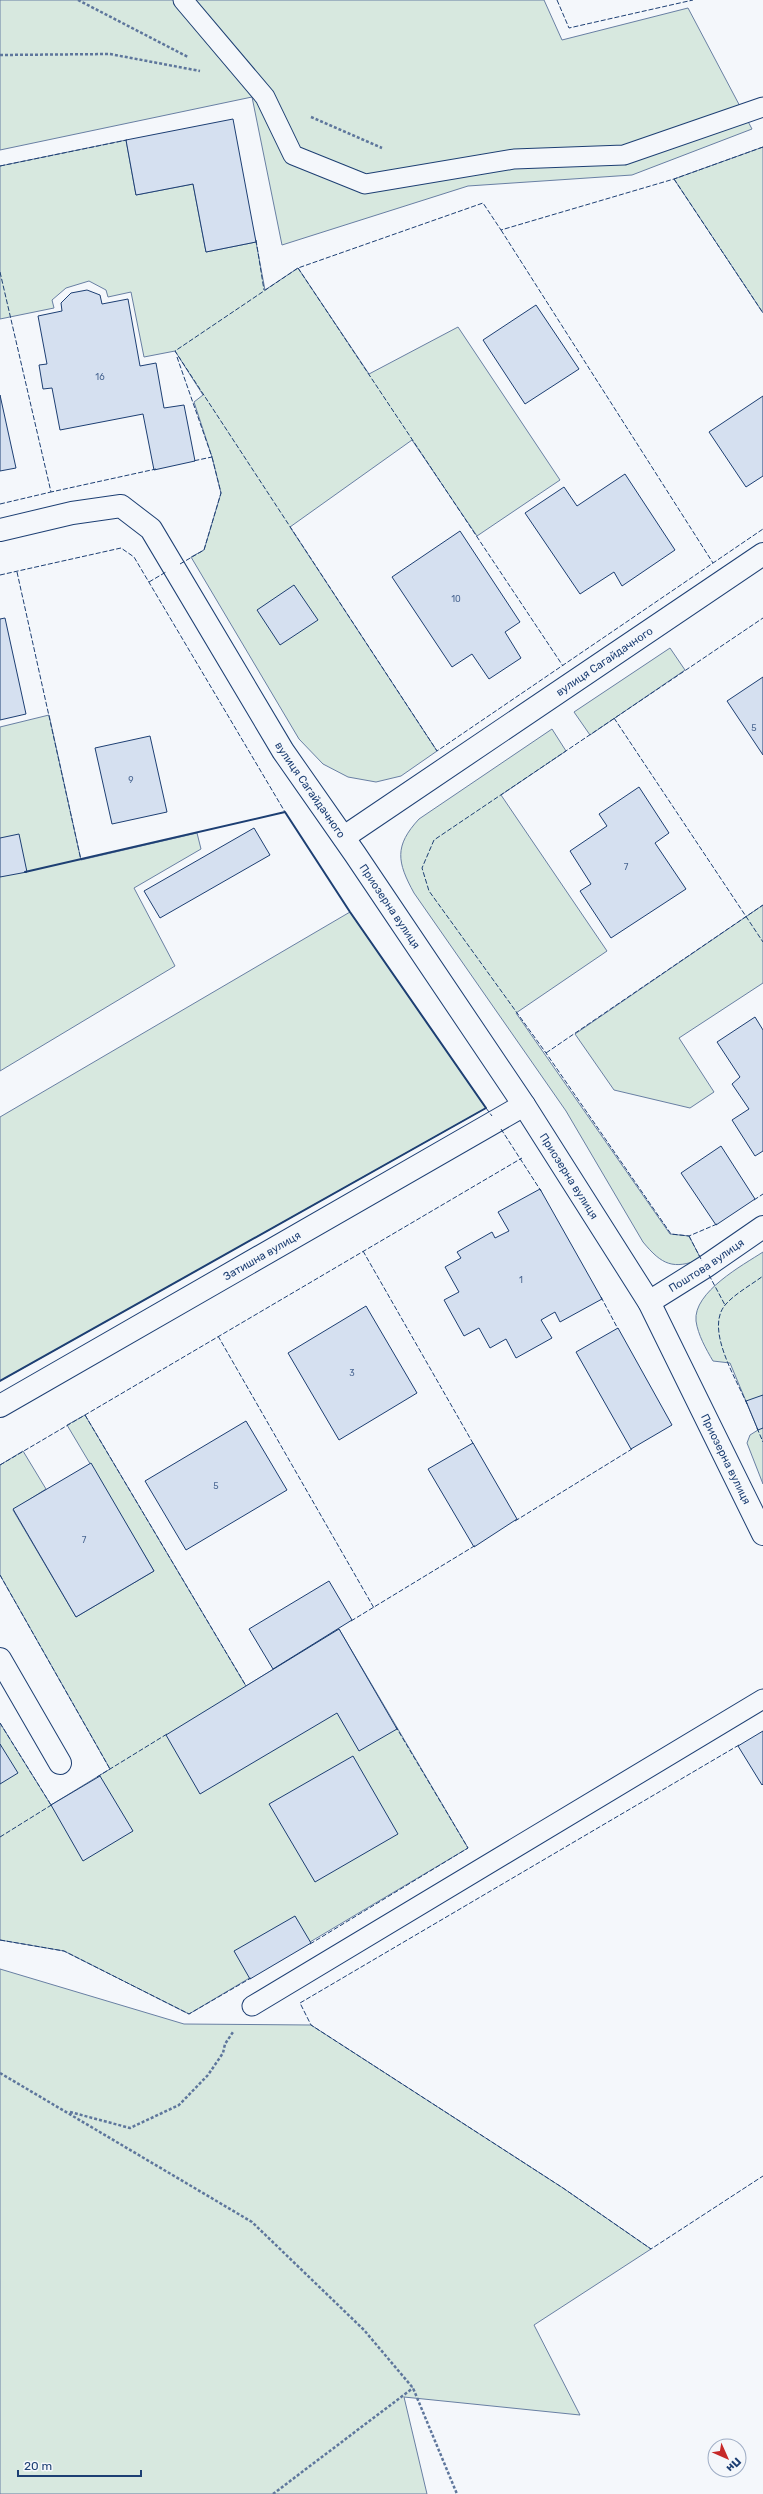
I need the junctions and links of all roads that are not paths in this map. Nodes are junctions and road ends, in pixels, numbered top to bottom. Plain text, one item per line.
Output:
1 (183, 0) edge
2 (763, 106) edge
3 (0, 530) edge
4 (763, 554) edge
5 (344, 837) junction
6 (524, 1105) junction
7 (763, 1228) edge
8 (650, 1302) junction
9 (0, 1406) edge
10 (763, 1534) edge
11 (0, 1659) edge
12 (763, 1699) edge
13 (60, 1763) dead end
14 (252, 2006) road end

1 - 2 lane
3 - 5 street, вулиця Сагайдачного
4 - 5 street, вулиця Сагайдачного
5 - 6 street, Приозерна вулиця
6 - 8 street, Приозерна вулиця
6 - 9 street, Затишна вулиця
7 - 8 street, Поштова вулиця
8 - 10 street, Приозерна вулиця
11 - 13 street
12 - 14 lane

